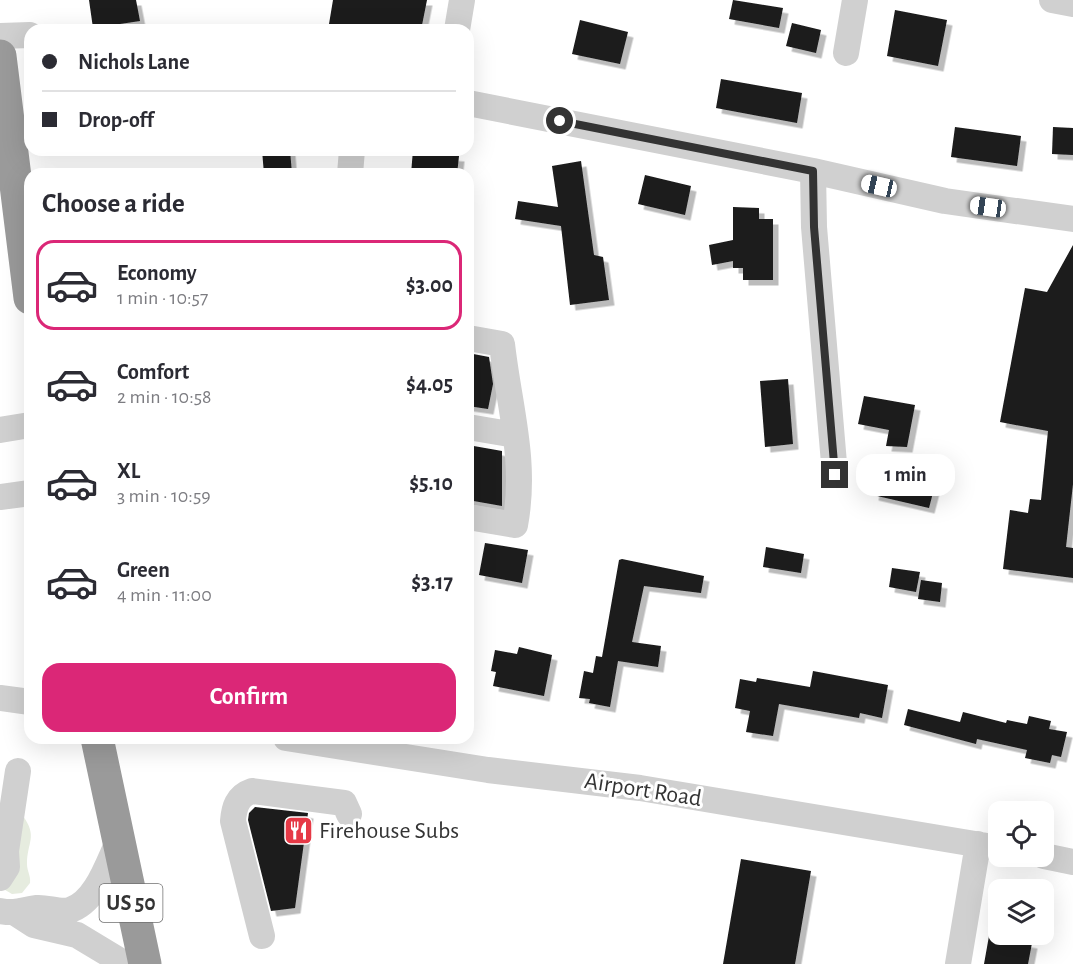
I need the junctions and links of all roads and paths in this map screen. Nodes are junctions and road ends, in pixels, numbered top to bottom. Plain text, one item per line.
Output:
1 (462, 0) edge
2 (855, 0) edge
3 (1052, 0) edge
4 (1073, 4) edge
5 (458, 24) edge
6 (24, 34) edge
7 (0, 36) edge
8 (846, 53) dead end
9 (0, 56) edge
10 (474, 104) edge
11 (813, 171) junction
12 (1073, 219) edge
13 (24, 232) edge
14 (474, 339) edge
15 (24, 426) edge
16 (474, 428) edge
17 (0, 430) edge
18 (515, 435) junction
19 (835, 475) dead end
20 (24, 494) edge
21 (0, 497) edge
22 (474, 518) edge
23 (0, 698) edge
24 (24, 701) edge
25 (98, 744) edge
26 (324, 744) edge
27 (18, 771) dead end
28 (349, 814) dead end
29 (118, 842) junction
30 (988, 846) edge
31 (988, 850) edge
32 (1054, 858) edge
33 (1073, 862) edge
34 (0, 878) edge
35 (9, 912) edge
36 (262, 936) dead end
37 (125, 964) edge
38 (145, 964) edge
39 (958, 964) edge

1 - 5 street
2 - 8 street
3 - 4 street
6 - 7 street
9 - 13 highway
10 - 11 street
11 - 12 street
11 - 19 street
14 - 18 street
15 - 17 street
16 - 18 street
18 - 22 street
20 - 21 street
23 - 24 street
25 - 29 highway, US 50
26 - 30 street, Airport Road
27 - 34 street
28 - 36 street
29 - 35 street
29 - 38 highway, US 50
31 - 39 street
32 - 33 street
35 - 37 street

